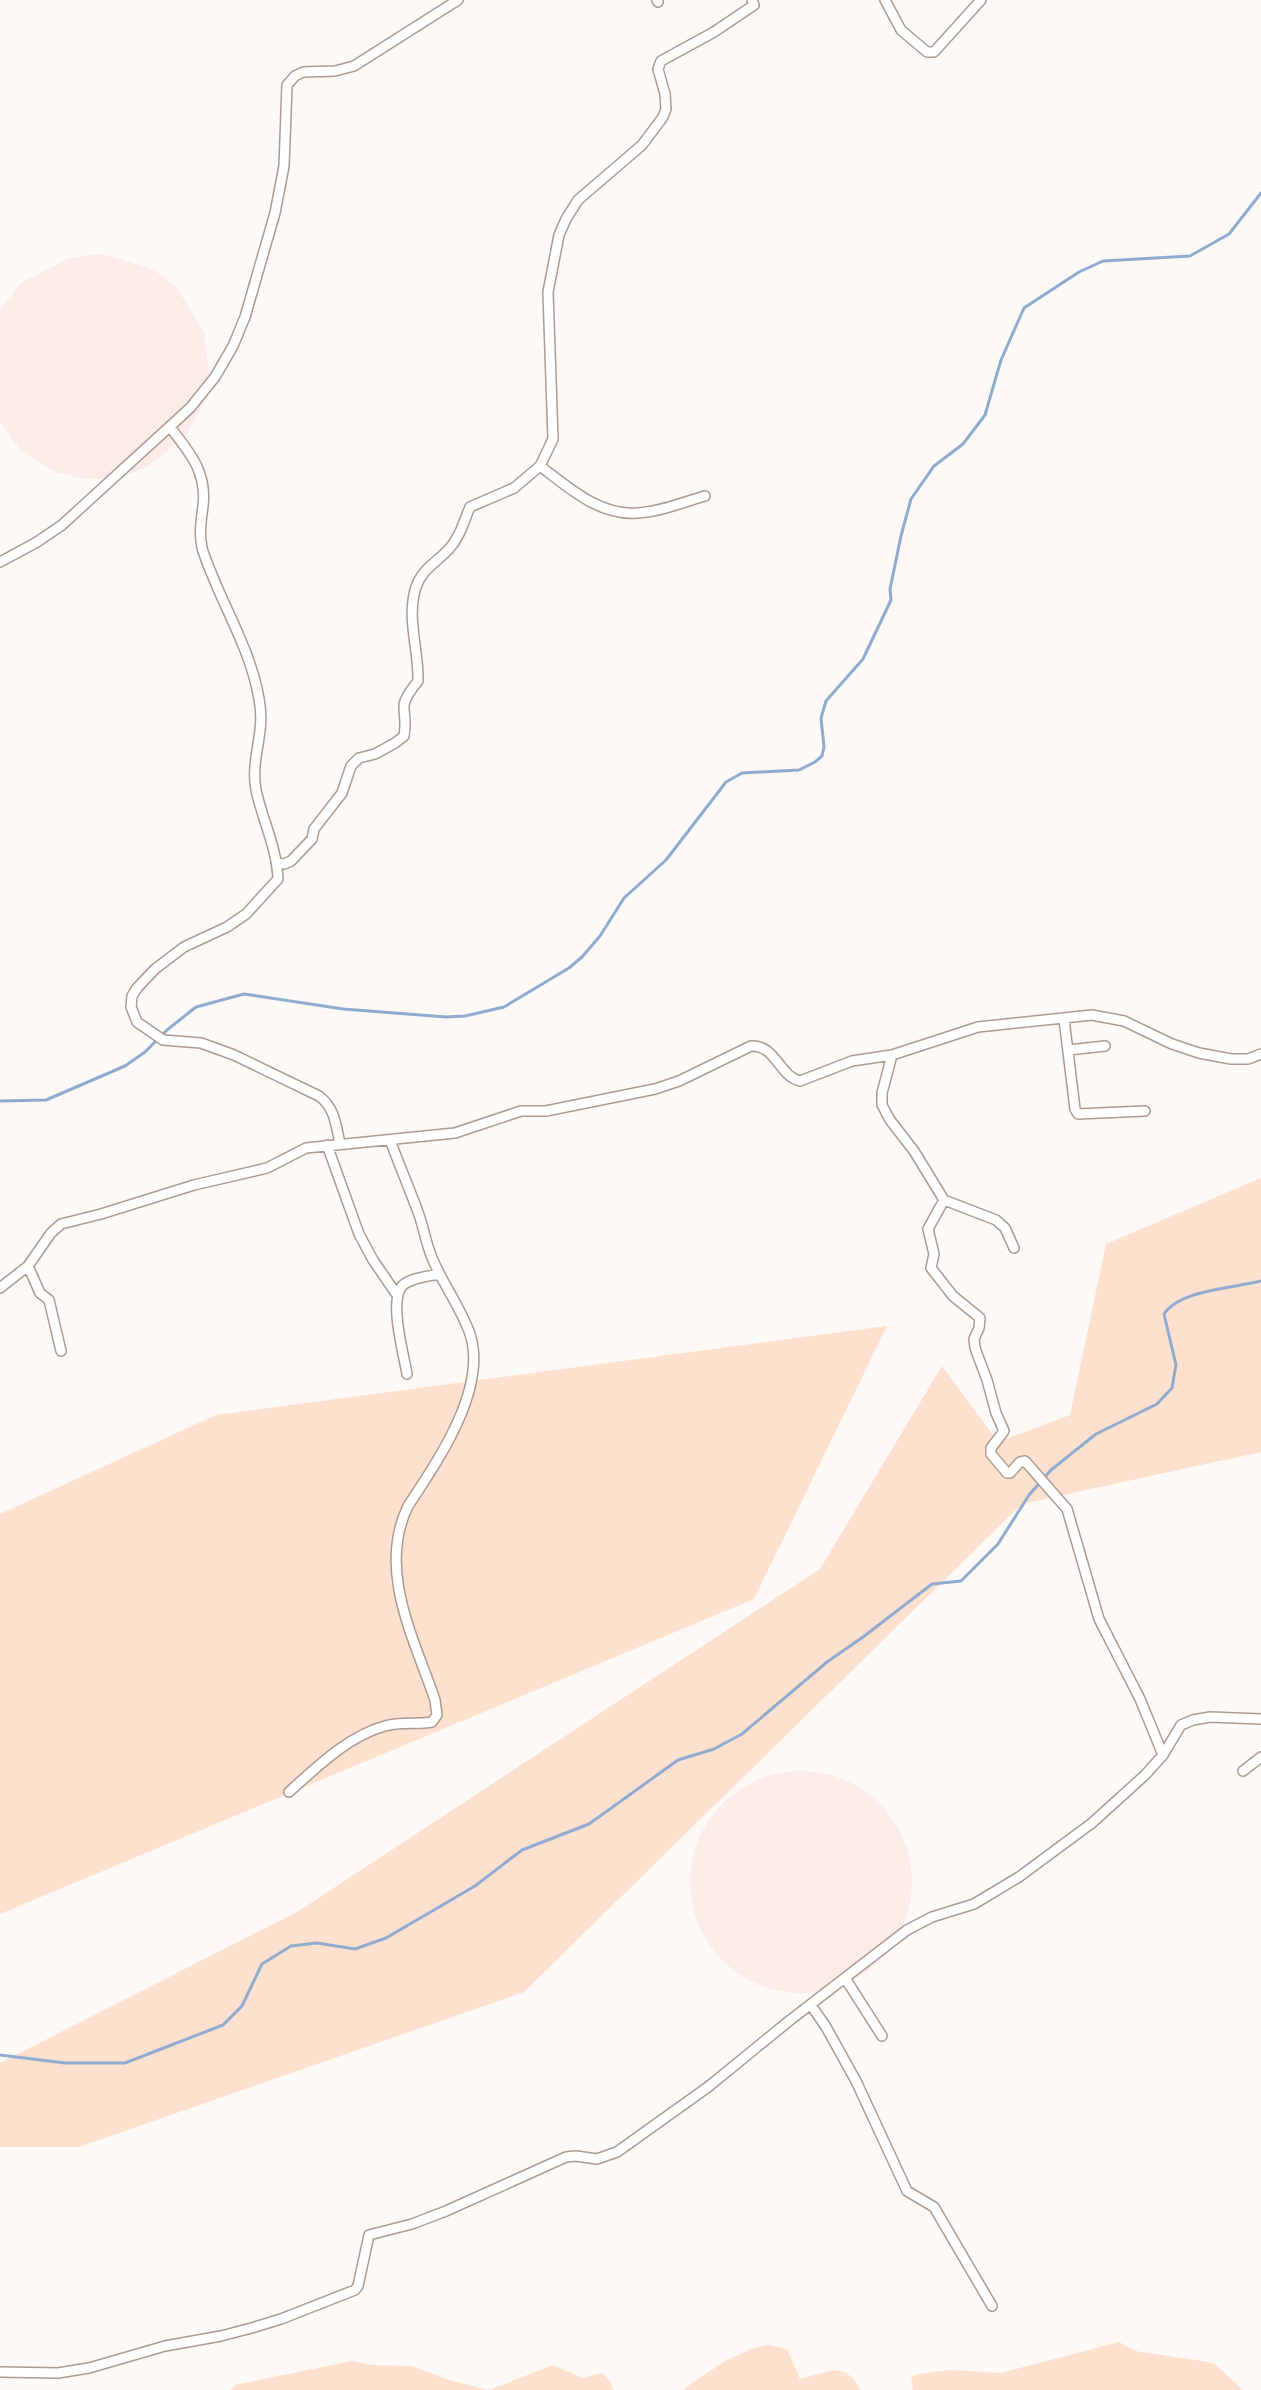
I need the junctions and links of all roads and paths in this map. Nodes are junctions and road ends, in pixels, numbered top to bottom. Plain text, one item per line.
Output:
1 (458, 0) edge
2 (763, 0) edge
3 (885, 0) edge
4 (981, 0) edge
5 (753, 3) edge
6 (170, 427) junction
7 (540, 466) junction
8 (705, 496) dead end
9 (0, 562) edge
10 (277, 862) junction
11 (1064, 1019) junction
12 (1105, 1046) dead end
13 (1068, 1050) junction
14 (1261, 1054) edge
15 (892, 1055) junction
16 (1145, 1111) dead end
17 (390, 1140) junction
18 (340, 1144) junction
19 (327, 1145) junction
20 (944, 1200) junction
21 (1014, 1248) dead end
22 (28, 1266) junction
23 (439, 1274) junction
24 (0, 1288) edge
25 (397, 1295) junction
26 (61, 1351) dead end
27 (407, 1374) dead end
28 (1261, 1719) edge
29 (1163, 1755) junction
30 (1261, 1757) edge
31 (1243, 1771) dead end
32 (289, 1792) dead end
33 (845, 1978) junction
34 (811, 2005) junction
35 (882, 2036) dead end
36 (992, 2306) dead end
37 (0, 2372) edge

1 - 6 street
2 - 5 street
3 - 4 street
5 - 7 street
6 - 9 street
6 - 10 street
7 - 8 street
7 - 10 street
10 - 18 street
11 - 13 street
11 - 14 street
11 - 15 street
12 - 13 street
13 - 16 street
15 - 17 street
15 - 20 street
17 - 18 street
17 - 23 street
18 - 19 street
19 - 22 street
19 - 25 street
20 - 21 street
20 - 29 street
22 - 24 street
22 - 26 street
23 - 25 street
23 - 32 street
25 - 27 street
28 - 29 street
29 - 33 street
30 - 31 street
33 - 34 street
33 - 35 street
34 - 36 street
34 - 37 street

